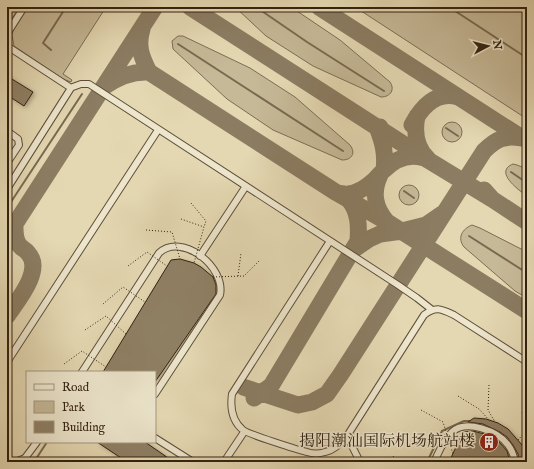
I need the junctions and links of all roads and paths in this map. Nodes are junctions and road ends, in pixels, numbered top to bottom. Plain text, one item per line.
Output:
1 (24, 7) edge
2 (7, 34) edge
3 (7, 46) edge
4 (70, 88) junction
5 (158, 130) junction
6 (7, 131) edge
7 (7, 163) edge
8 (246, 186) junction
9 (7, 189) edge
10 (191, 203) dead end
11 (181, 219) dead end
12 (204, 227) junction
13 (146, 230) dead end
14 (330, 242) junction
15 (241, 253) dead end
16 (200, 256) junction
17 (180, 259) dead end
18 (259, 261) dead end
19 (194, 263) dead end
20 (128, 266) dead end
21 (167, 266) dead end
22 (238, 276) junction
23 (213, 277) dead end
24 (145, 302) dead end
25 (103, 304) dead end
26 (431, 310) junction
27 (84, 330) dead end
28 (126, 334) dead end
29 (7, 362) edge
30 (527, 362) edge
31 (64, 364) dead end
32 (106, 368) dead end
33 (83, 371) edge
34 (489, 385) dead end
35 (156, 392) edge
36 (458, 396) dead end
37 (421, 410) dead end
38 (522, 412) dead end
39 (489, 420) dead end
40 (495, 422) dead end
41 (244, 432) junction
42 (347, 436) junction
43 (527, 436) edge
44 (156, 439) edge
45 (518, 440) dead end
46 (36, 443) edge
47 (522, 445) dead end
48 (453, 454) dead end
49 (393, 456) dead end
50 (7, 461) edge
51 (11, 462) edge
52 (15, 462) edge
53 (193, 462) edge
54 (224, 462) edge
55 (360, 462) edge
56 (397, 462) edge
57 (434, 462) edge
58 (516, 462) edge

1 - 2 lane
3 - 4 lane
4 - 5 lane
4 - 9 lane
5 - 8 lane
5 - 29 lane
6 - 7 lane
8 - 14 lane
8 - 16 lane
10 - 12 path
11 - 12 path, bridge
12 - 19 path, bridge
13 - 17 path, bridge
14 - 26 lane
14 - 41 lane
15 - 22 path
16 - 33 lane
16 - 35 lane
18 - 22 path, bridge
20 - 21 path, bridge
22 - 23 path, bridge
24 - 25 path, bridge
26 - 30 lane
26 - 42 lane
27 - 28 path, bridge
31 - 32 path, bridge
34 - 40 path
36 - 39 path
37 - 48 path, bridge
38 - 45 path
41 - 42 lane
41 - 54 lane
42 - 55 lane
43 - 47 path
44 - 53 lane
46 - 52 lane
49 - 56 path
50 - 51 lane
57 - 58 lane

